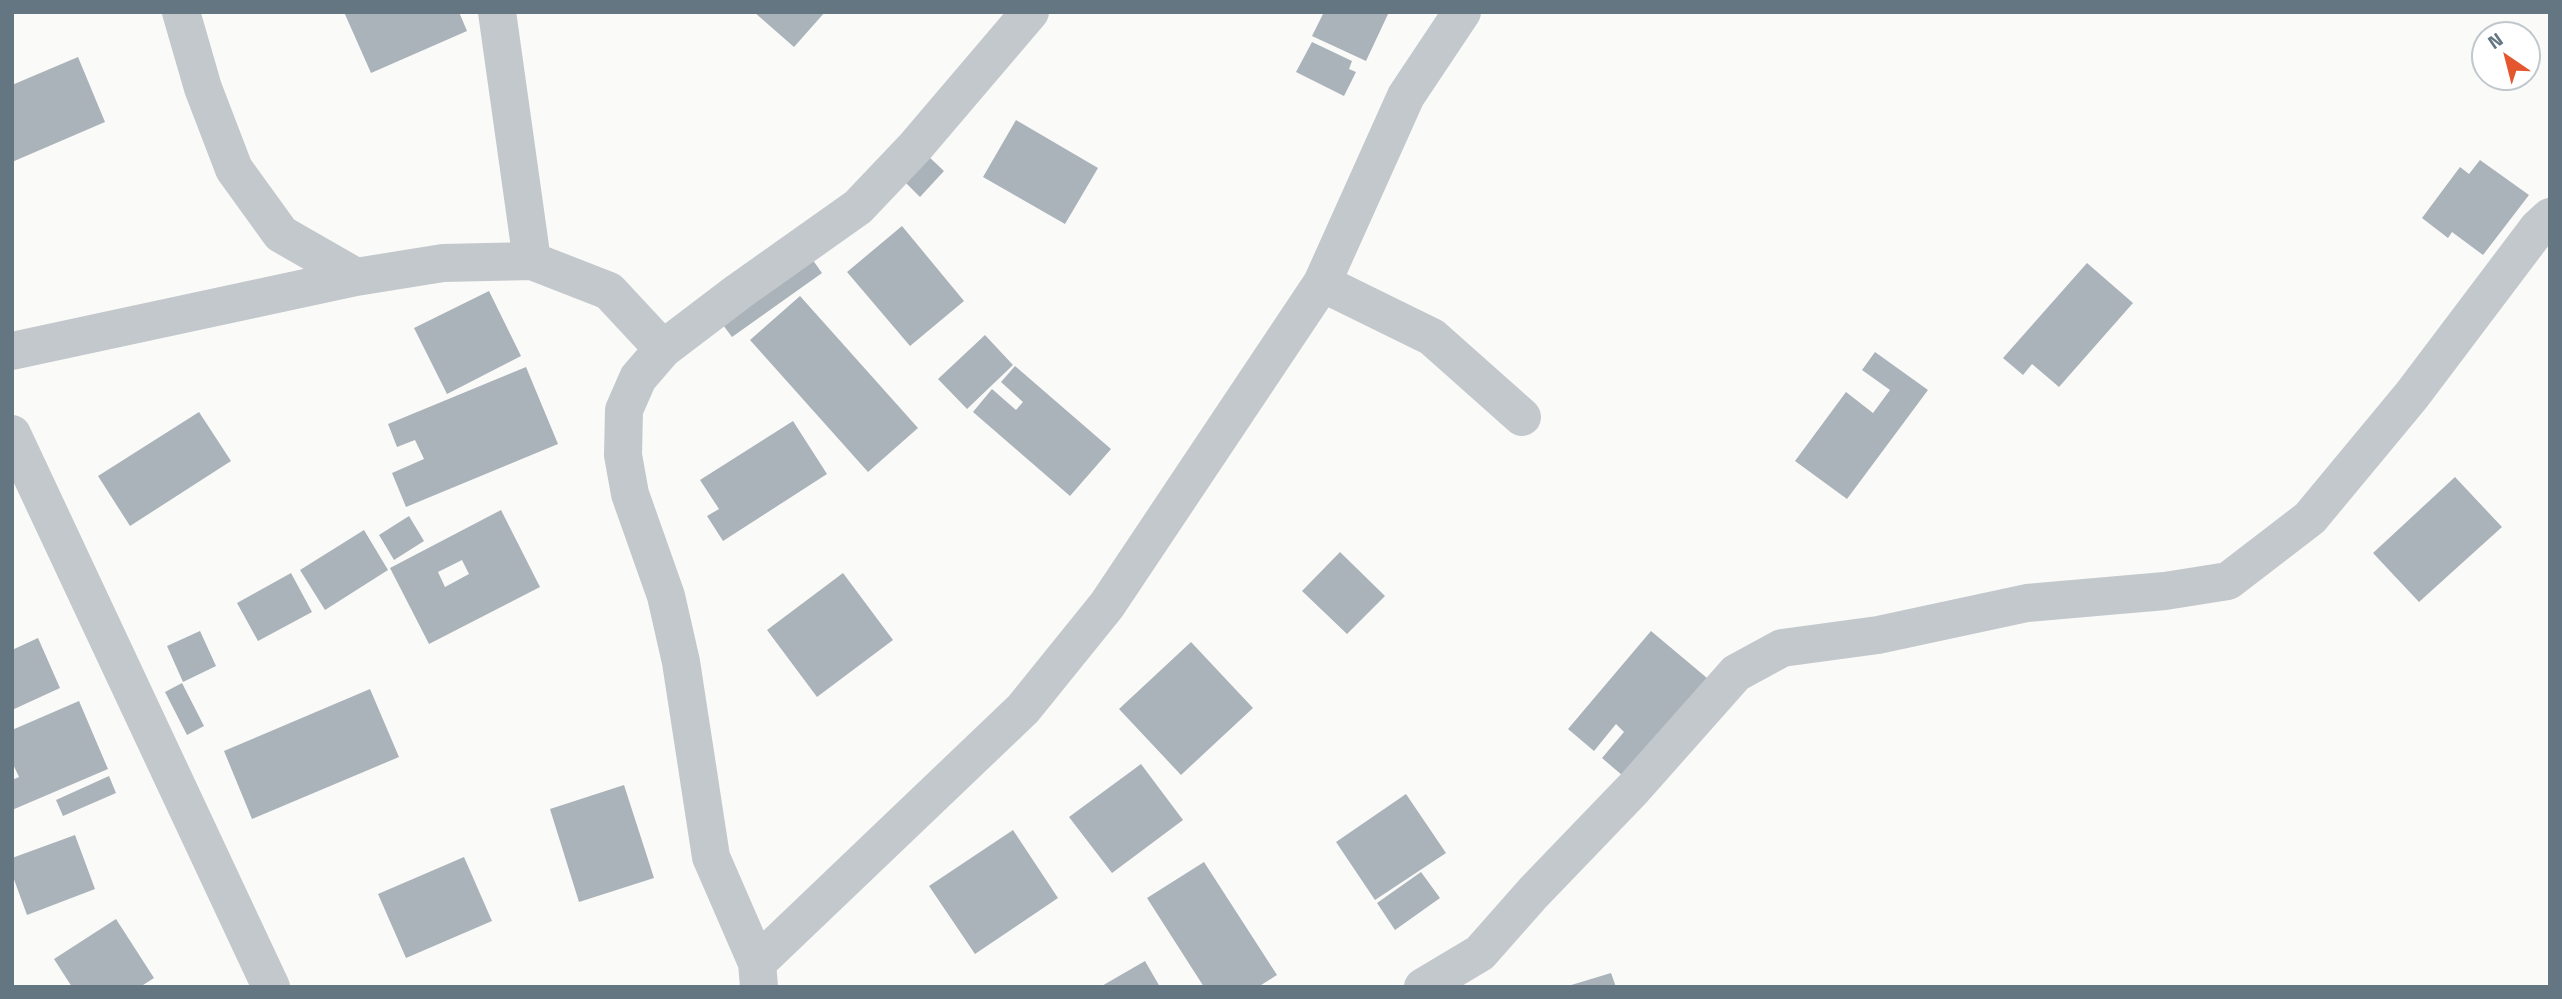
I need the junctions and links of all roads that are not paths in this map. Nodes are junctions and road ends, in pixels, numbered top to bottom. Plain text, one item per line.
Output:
1 (181, 12) edge
2 (497, 12) edge
3 (1030, 12) edge
4 (1462, 12) edge
5 (2550, 217) edge
6 (532, 261) junction
7 (356, 277) junction
8 (1322, 283) junction
9 (663, 349) junction
10 (12, 351) edge
11 (1522, 416) dead end
12 (12, 434) edge
13 (758, 975) edge
14 (271, 987) edge
15 (1423, 987) edge

1 - 7 street
2 - 6 street
3 - 9 street
4 - 8 street
5 - 15 street
6 - 7 street
6 - 9 street
7 - 10 street
8 - 11 street
8 - 13 street
9 - 13 street
12 - 14 street

